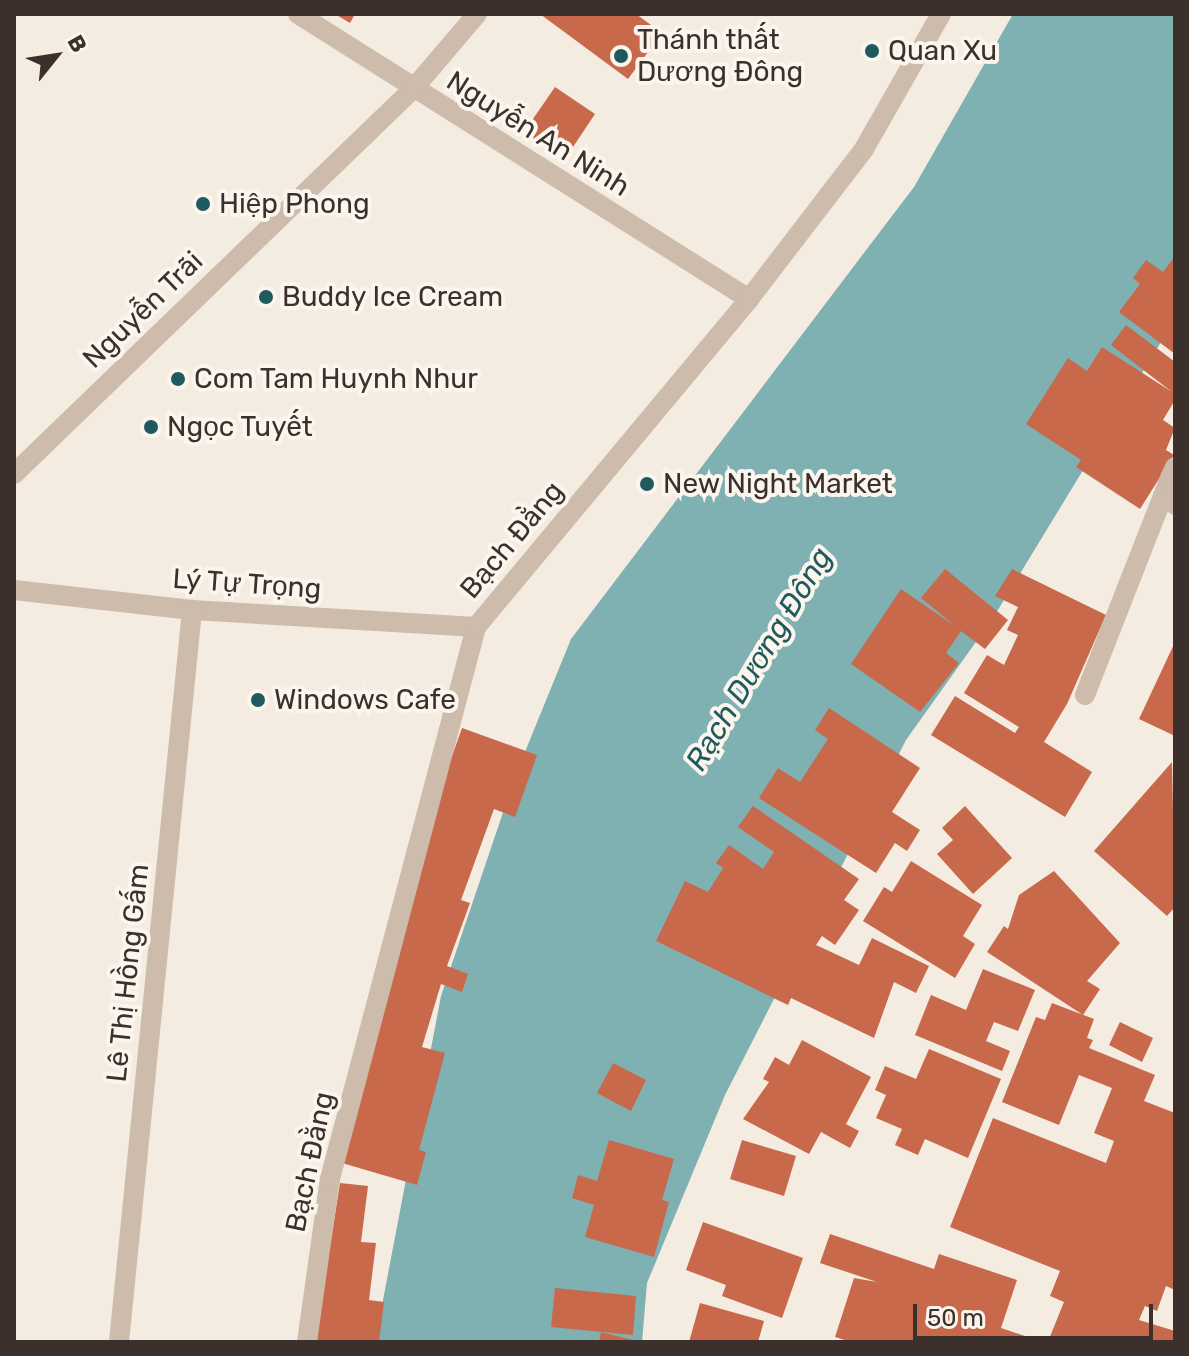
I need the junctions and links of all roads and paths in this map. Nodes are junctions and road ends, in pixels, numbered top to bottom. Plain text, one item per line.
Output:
1 (298, 14) edge
2 (477, 14) edge
3 (941, 14) edge
4 (414, 88) junction
5 (749, 299) junction
6 (1173, 472) edge
7 (14, 474) edge
8 (1175, 505) edge
9 (14, 590) edge
10 (192, 610) junction
11 (476, 627) junction
12 (1085, 695) dead end
13 (119, 1342) edge
14 (307, 1342) edge

1 - 4 street, Nguyễn An Ninh
2 - 4 street, Nguyễn Trãi
3 - 5 street, Bạch Đằng
4 - 5 street, Nguyễn An Ninh
4 - 7 street, Nguyễn Trãi
5 - 11 street, Bạch Đằng
6 - 8 street
6 - 12 street
9 - 10 street, Lý Tự Trọng
10 - 11 street, Lý Tự Trọng
10 - 13 street, Lê Thị Hồng Gấm
11 - 14 street, Bạch Đằng

